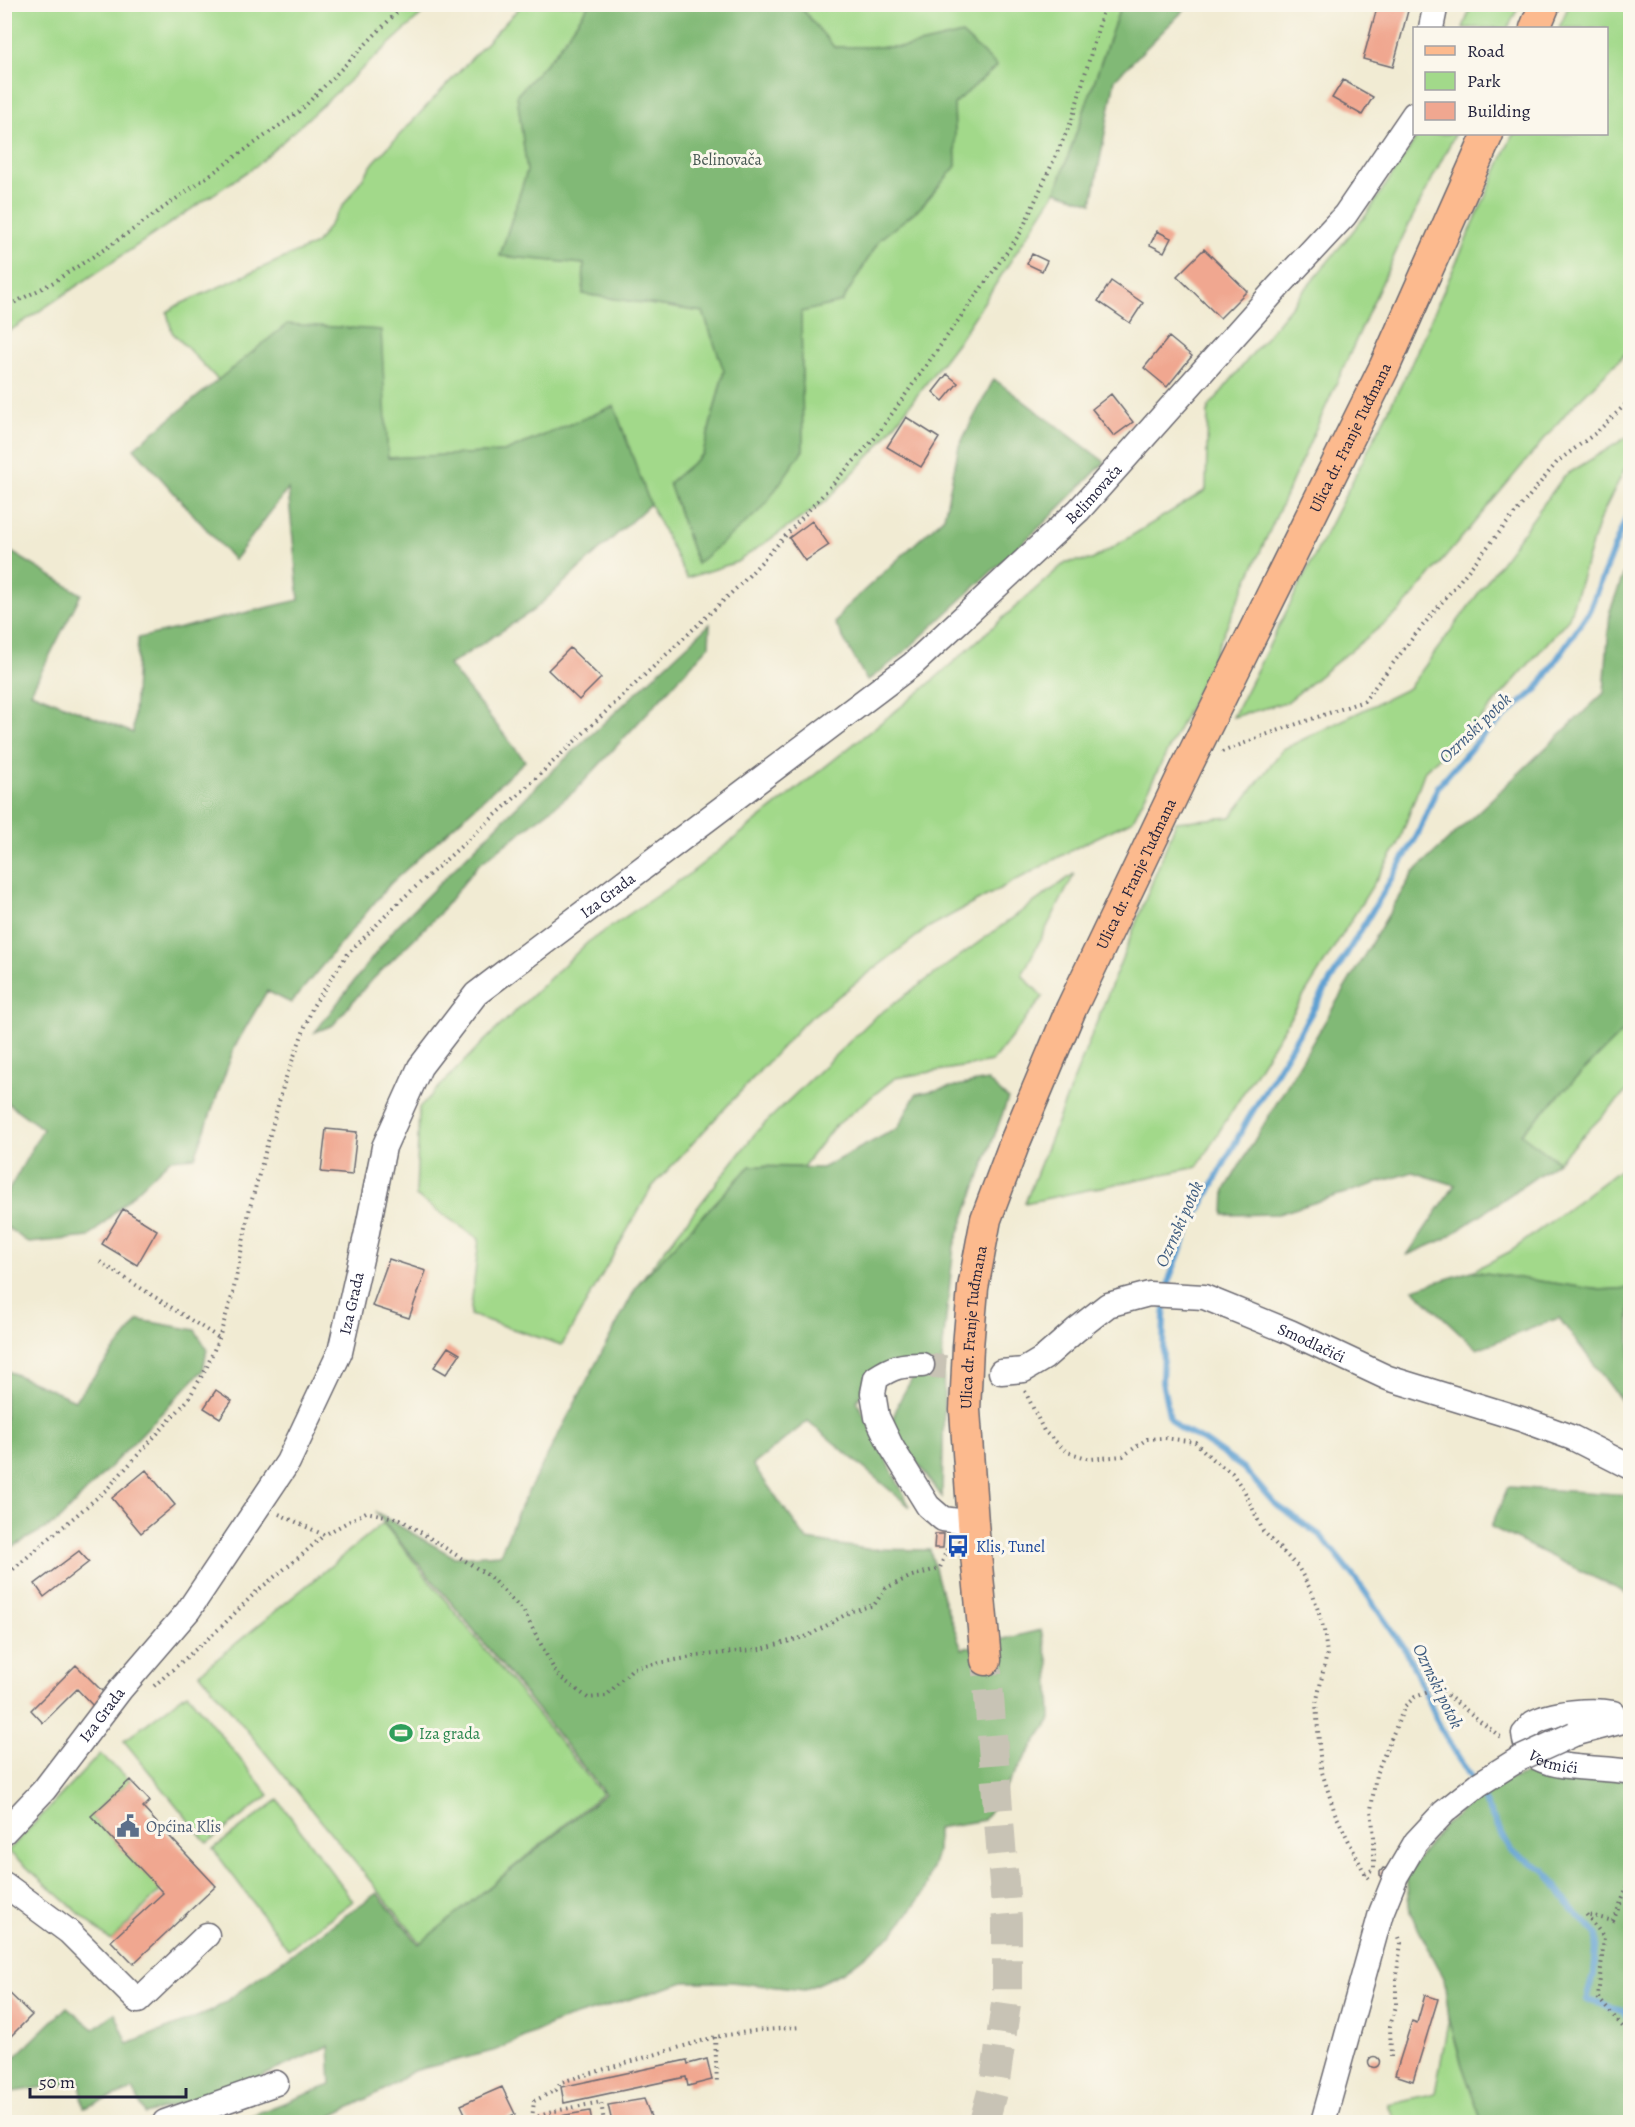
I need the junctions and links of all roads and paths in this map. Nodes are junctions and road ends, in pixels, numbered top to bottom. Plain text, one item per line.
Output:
1 (405, 4) edge
2 (1105, 4) edge
3 (1436, 4) edge
4 (1545, 4) edge
5 (1431, 27) edge
6 (1535, 27) edge
7 (1413, 115) edge
8 (1488, 135) edge
9 (4, 308) edge
10 (1630, 400) edge
11 (1187, 766) junction
12 (715, 813) joint
13 (100, 1262) dead end
14 (219, 1338) junction
15 (922, 1365) tunnel mouth
16 (1012, 1371) joint
17 (1630, 1467) edge
18 (261, 1503) junction
19 (964, 1522) junction
20 (324, 1535) junction
21 (4, 1577) edge
22 (986, 1660) tunnel mouth
23 (161, 1682) dead end
24 (1624, 1720) edge
25 (1526, 1746) junction
26 (1630, 1772) edge
27 (4, 1832) edge
28 (1365, 1874) junction
29 (1630, 1881) edge
30 (4, 1884) edge
31 (1388, 1895) junction
32 (207, 1935) dead end
33 (801, 2027) dead end
34 (1630, 2035) edge
35 (715, 2037) junction
36 (1391, 2057) dead end
37 (276, 2084) dead end
38 (717, 2084) dead end
39 (532, 2119) junction
40 (165, 2122) edge
41 (521, 2122) edge
42 (604, 2122) edge
43 (1323, 2122) edge

1 - 9 path
2 - 14 path
3 - 5 street
4 - 6 main road
7 - 12 street, Belimovača
8 - 11 main road, Ulica dr. Franje Tuđmana
10 - 11 path
11 - 19 main road, Ulica dr. Franje Tuđmana
12 - 18 street, Iza Grada
13 - 14 path
14 - 21 path
15 - 19 street
16 - 17 street, Smodlačići
16 - 28 path
18 - 20 path
18 - 27 street, Iza Grada
19 - 20 path
19 - 22 main road, Ulica dr. Franje Tuđmana
20 - 23 path
24 - 25 street, Vetmići
24 - 31 street, bridge
25 - 26 street, Vetmići
25 - 28 path
28 - 31 path
29 - 34 path
30 - 32 street
31 - 36 path
31 - 43 street
33 - 35 path
35 - 38 path
35 - 39 path
37 - 40 street
39 - 41 path
39 - 42 path

